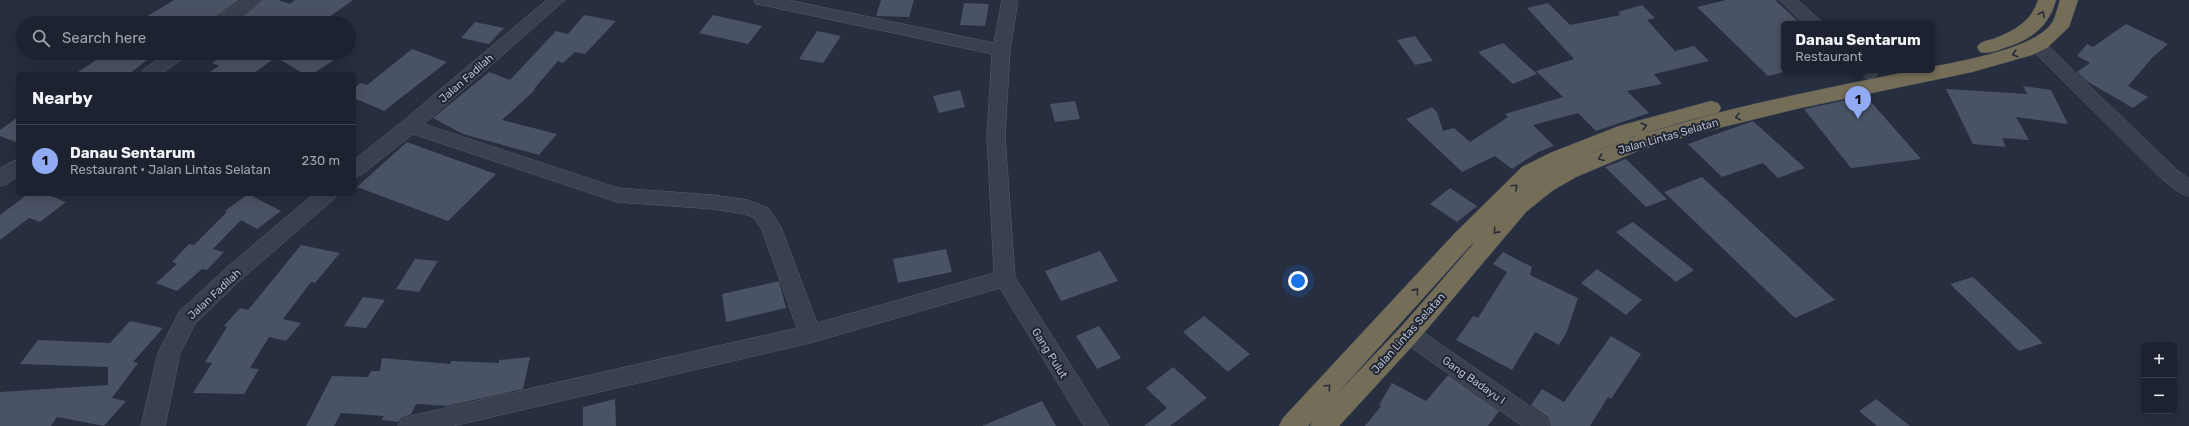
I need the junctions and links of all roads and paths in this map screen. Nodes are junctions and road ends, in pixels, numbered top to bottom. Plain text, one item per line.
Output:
1 (254, 0) edge
2 (557, 0) edge
3 (762, 0) edge
4 (1010, 0) edge
5 (1788, 0) edge
6 (2047, 0) edge
7 (2069, 0) edge
8 (231, 16) edge
9 (1811, 21) edge
10 (2037, 45) junction
11 (1001, 50) junction
12 (170, 60) edge
13 (1935, 60) edge
14 (154, 72) edge
15 (1865, 73) edge
16 (1934, 73) edge
17 (1935, 73) edge
18 (410, 126) junction
19 (16, 167) edge
20 (356, 167) edge
21 (0, 179) edge
22 (2189, 189) edge
23 (325, 196) edge
24 (1005, 278) junction
25 (810, 334) junction
26 (1408, 334) junction
27 (1322, 416) edge
28 (1538, 425) dead end
29 (153, 426) edge
30 (410, 426) edge
31 (1097, 426) edge
32 (1292, 426) edge

1 - 8 street
2 - 18 street, Jalan Fadilah
3 - 11 street
4 - 11 street
5 - 9 street
13 -> 6 highway
7 - 10 highway, Jalan Lintas Selatan
10 -> 17 highway, Jalan Lintas Selatan
10 - 22 street
11 - 24 street
12 - 14 street
27 -> 15 highway, Jalan Lintas Selatan
16 -> 26 highway, Jalan Lintas Selatan
18 - 20 street, Jalan Fadilah
18 - 25 street
19 - 21 street
23 - 29 street, Jalan Fadilah
24 - 25 street
24 - 31 street, Gang Pulut
25 - 30 street
26 - 27 highway, Jalan Lintas Selatan
26 - 28 street, Gang Badayu I
27 - 32 highway, Jalan Lintas Selatan

